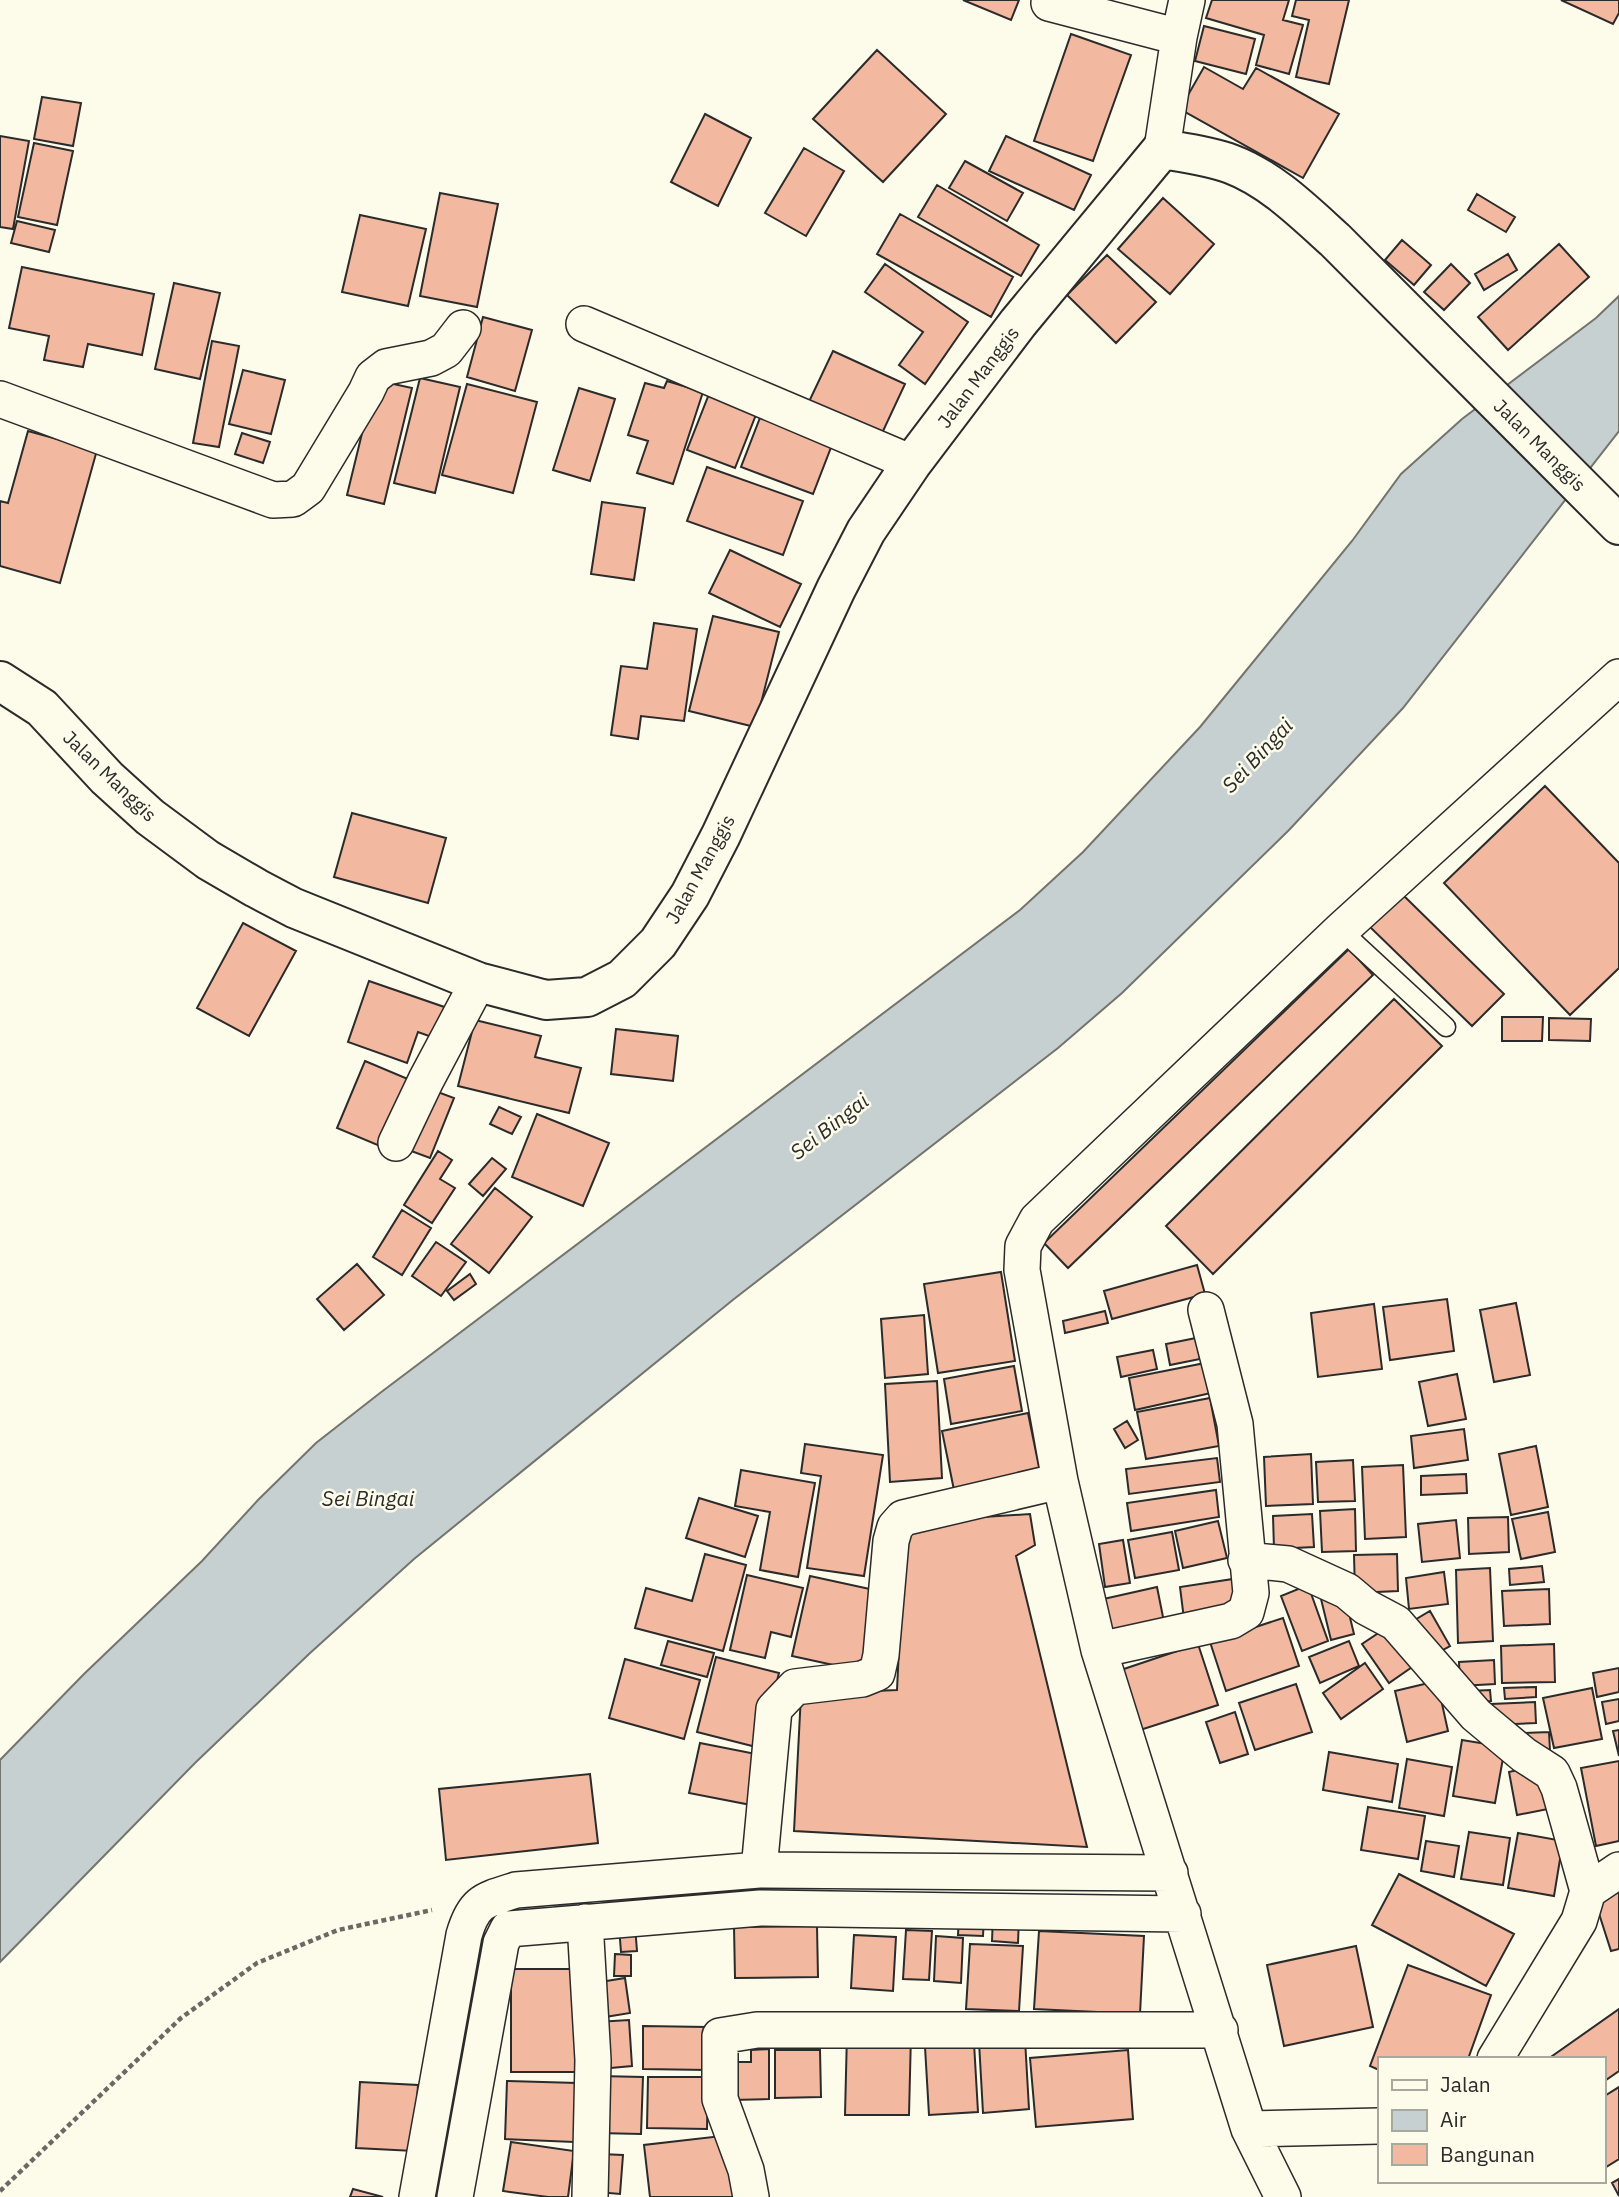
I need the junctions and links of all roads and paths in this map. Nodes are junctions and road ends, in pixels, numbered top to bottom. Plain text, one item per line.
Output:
1 (1187, 0) edge
2 (1049, 3) dead end
3 (1179, 37) junction
4 (1162, 149) junction
5 (584, 324) dead end
6 (463, 328) dead end
7 (0, 399) edge
8 (912, 463) junction
9 (1619, 525) edge
10 (1619, 677) edge
11 (0, 681) edge
12 (1341, 930) junction
13 (478, 982) junction
14 (1446, 1027) dead end
15 (396, 1143) dead end
16 (1206, 1310) dead end
17 (1060, 1481) junction
18 (1247, 1560) junction
19 (1099, 1650) junction
20 (759, 1870) junction
21 (1619, 1870) edge
22 (1170, 1872) junction
23 (1588, 1891) junction
24 (486, 1899) junction
25 (1183, 1914) junction
26 (585, 1922) junction
27 (508, 1929) junction
28 (1220, 2030) junction
29 (1496, 2057) edge
30 (1378, 2126) edge
31 (1249, 2129) junction
32 (0, 2191) edge
33 (416, 2197) edge
34 (455, 2197) edge
35 (590, 2197) edge
36 (751, 2197) edge
37 (1283, 2197) edge

1 - 3 street
2 - 3 street
3 - 4 street
4 - 8 street, Jalan Manggis
4 - 9 street, Jalan Manggis
5 - 8 street
6 - 7 street
8 - 13 street, Jalan Manggis
10 - 12 street
11 - 13 street, Jalan Manggis
12 - 14 lane
12 - 17 street
13 - 15 street
16 - 18 street
17 - 19 street
17 - 20 street
18 - 19 street
18 - 23 street
19 - 22 street
20 - 22 street
20 - 24 street
21 - 23 street
22 - 25 street
23 - 29 street
24 - 27 street
24 - 32 path
24 - 33 street
25 - 26 street
25 - 28 street
26 - 27 street
26 - 35 street
27 - 34 street
28 - 31 street
28 - 36 street
30 - 31 street
31 - 37 street

